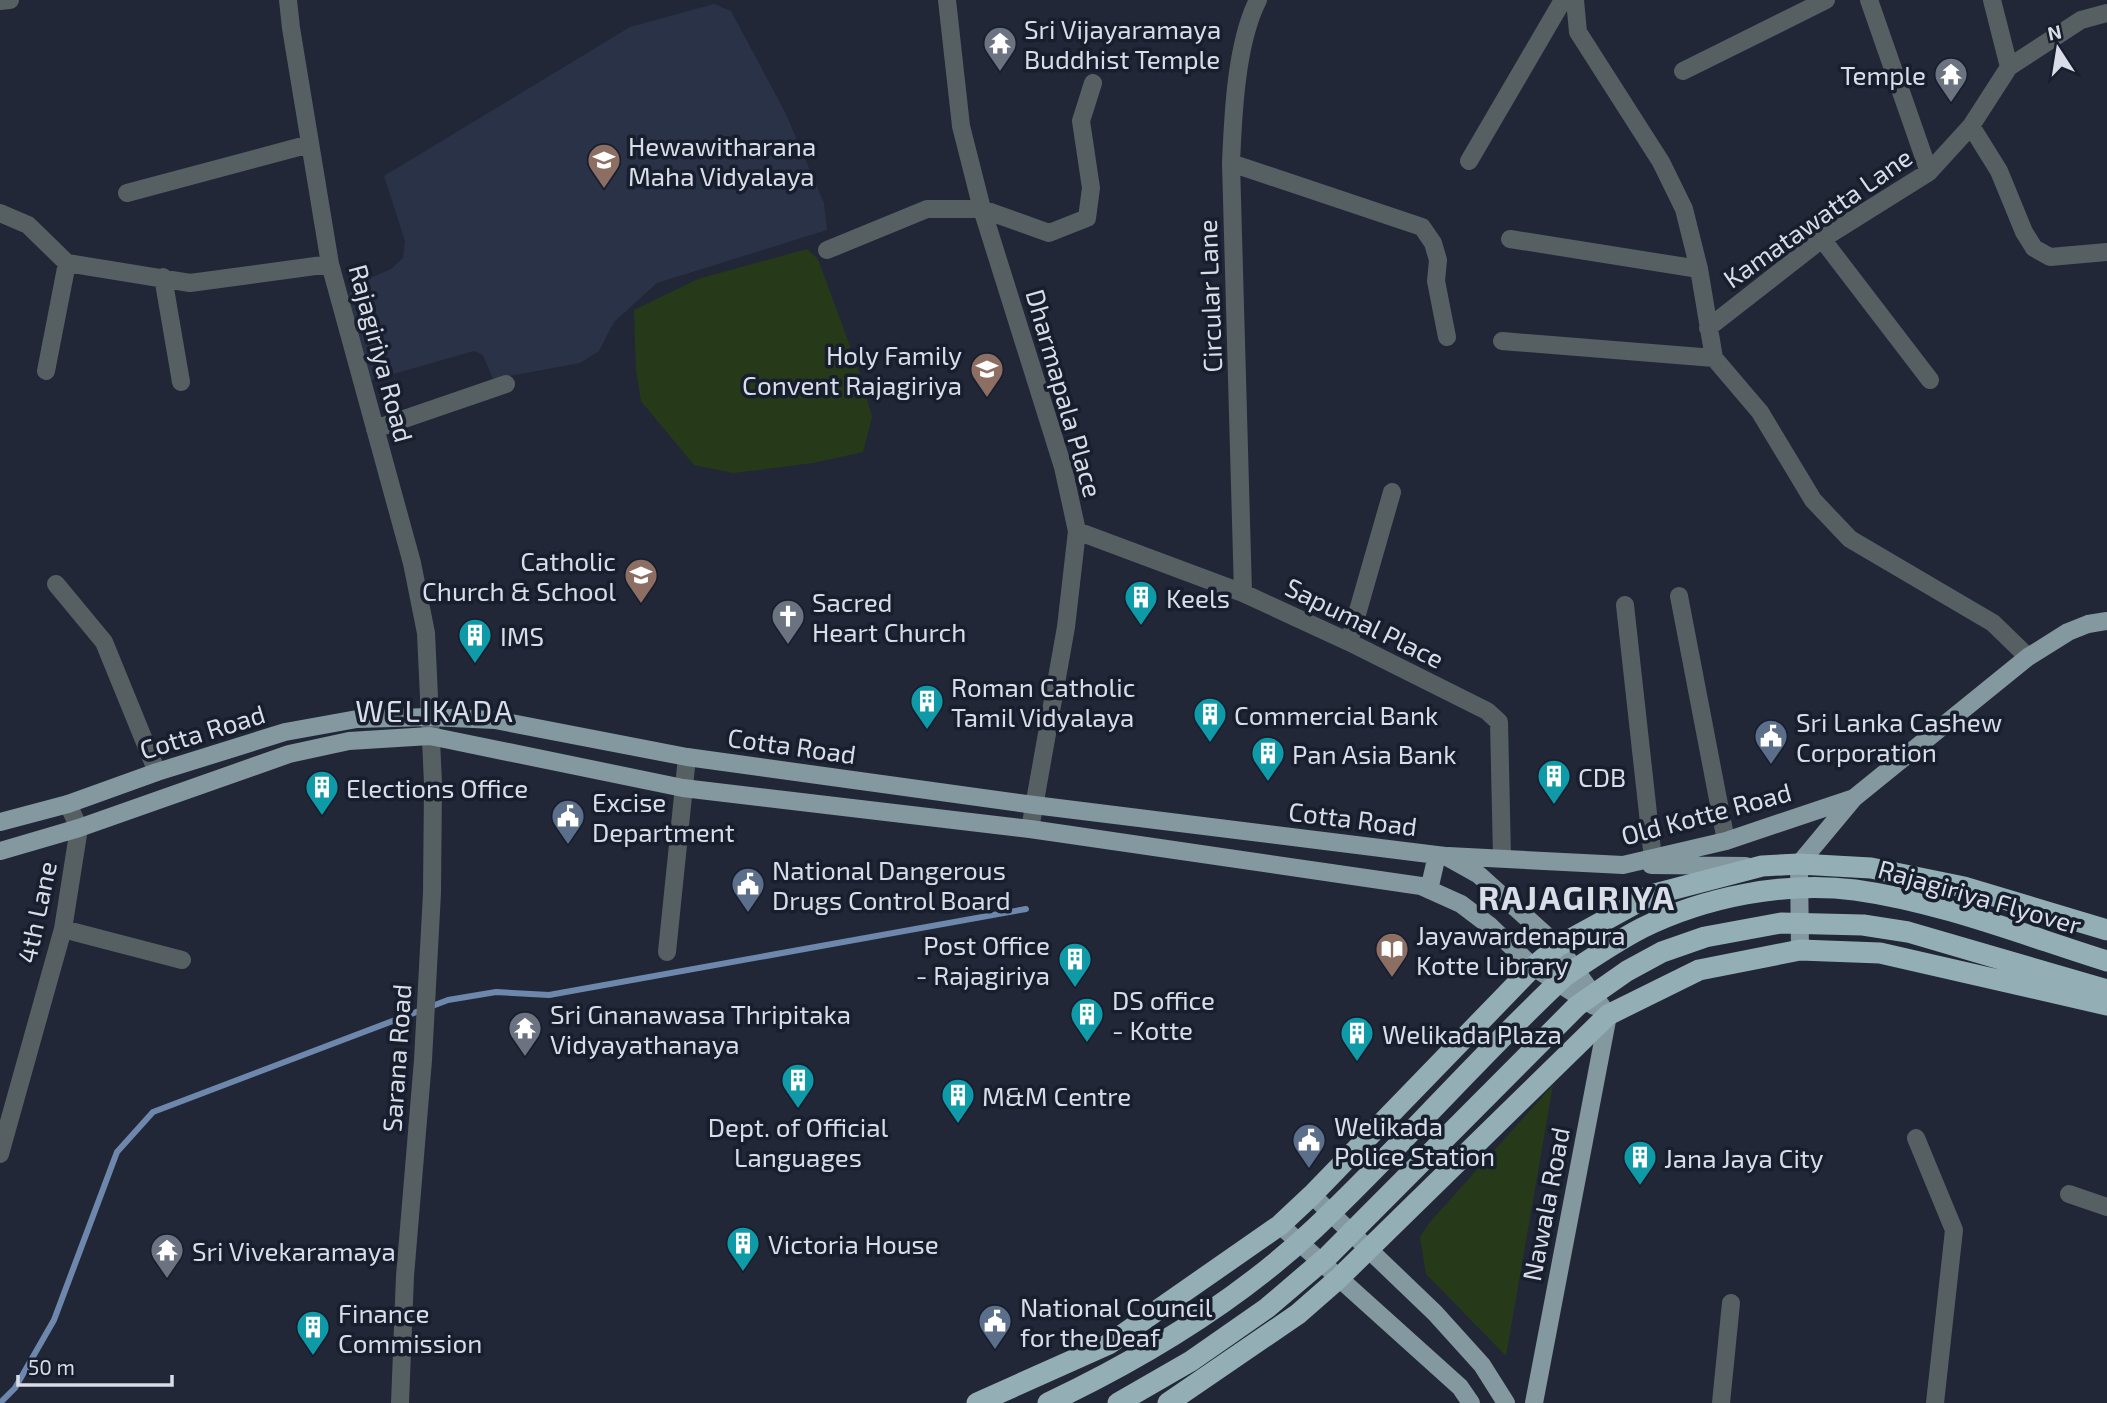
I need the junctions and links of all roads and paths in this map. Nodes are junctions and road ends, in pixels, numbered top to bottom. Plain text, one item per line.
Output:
1 (10, 0) edge
2 (288, 0) edge
3 (947, 0) edge
4 (1258, 0) edge
5 (1563, 0) edge
6 (1575, 0) edge
7 (1826, 0) edge
8 (1869, 0) edge
9 (1992, 0) edge
10 (0, 1) edge
11 (2107, 13) edge
12 (2009, 67) junction
13 (1683, 71) dead end
14 (1093, 83) dead end
15 (1971, 126) junction
16 (310, 144) junction
17 (1469, 161) dead end
18 (1231, 163) junction
19 (1929, 173) junction
20 (127, 193) dead end
21 (982, 209) junction
22 (0, 213) edge
23 (1510, 239) dead end
24 (1822, 239) junction
25 (827, 250) dead end
26 (2107, 252) edge
27 (67, 263) junction
28 (330, 264) junction
29 (1699, 269) junction
30 (163, 277) junction
31 (1708, 328) junction
32 (1447, 337) dead end
33 (1503, 341) dead end
34 (1714, 358) junction
35 (46, 371) dead end
36 (1930, 380) dead end
37 (181, 382) dead end
38 (506, 384) dead end
39 (375, 429) junction
40 (1392, 492) dead end
41 (1077, 531) junction
42 (56, 584) dead end
43 (1243, 593) junction
44 (1679, 596) dead end
45 (1625, 605) dead end
46 (2107, 621) edge
47 (1349, 642) junction
48 (2028, 657) junction
49 (430, 717) junction
50 (430, 736) junction
51 (246, 744) junction
52 (687, 757) junction
53 (254, 767) junction
54 (157, 772) junction
55 (684, 788) junction
56 (1854, 798) junction
57 (68, 804) junction
58 (1034, 805) junction
59 (0, 822) edge
60 (79, 828) junction
61 (1030, 829) junction
62 (1726, 841) junction
63 (0, 851) edge
64 (1441, 855) junction
65 (1502, 857) junction
66 (1653, 859) junction
67 (1799, 864) junction
68 (1623, 865) junction
69 (1762, 866) junction
70 (1429, 890) junction
71 (63, 929) junction
72 (2107, 930) edge
73 (1558, 946) junction
74 (1800, 950) junction
75 (667, 952) dead end
76 (182, 960) dead end
77 (2107, 961) edge
78 (1533, 967) junction
79 (2107, 990) edge
80 (2107, 1005) edge
81 (1608, 1015) junction
82 (1916, 1138) dead end
83 (0, 1154) edge
84 (2069, 1194) dead end
85 (1312, 1195) junction
86 (2107, 1207) edge
87 (1280, 1225) junction
88 (1370, 1249) junction
89 (1338, 1279) junction
90 (1731, 1303) dead end
91 (1109, 1344) junction
92 (400, 1403) edge
93 (977, 1403) edge
94 (1048, 1403) edge
95 (1118, 1403) edge
96 (1165, 1403) edge
97 (1471, 1403) edge
98 (1506, 1403) edge
99 (1534, 1403) edge
100 (1721, 1403) edge
101 (1935, 1403) edge

1 - 10 street
2 - 16 street, Rajagiriya Road
3 - 21 street, Dharmapala Place
4 - 18 street, Circular Lane
5 - 17 street
6 - 29 street
7 - 13 street
8 - 19 street
9 - 12 street
11 - 12 street, Kamatawatta Lane
12 - 15 street, Kamatawatta Lane
14 - 21 street
15 - 19 street, Kamatawatta Lane
15 - 26 street
16 - 20 street
16 - 28 street, Rajagiriya Road
18 - 32 street
18 - 43 street, Circular Lane
19 - 24 street, Kamatawatta Lane
21 - 25 street
21 - 41 street, Dharmapala Place
22 - 27 street
23 - 29 street
24 - 31 street, Kamatawatta Lane
24 - 36 street
27 - 30 street
27 - 35 street
28 - 30 street
28 - 39 street, Rajagiriya Road
29 - 31 street
30 - 37 street
31 - 34 street
33 - 34 street
34 - 48 street
38 - 39 street
39 - 49 street, Rajagiriya Road
40 - 47 street
41 - 43 street, Sapumal Place
41 - 58 street, Dharmapala Place
42 - 54 street
43 - 47 street, Sapumal Place
44 - 62 street
45 - 66 street
46 - 48 main road, Old Kotte Road
47 - 65 street, Sapumal Place
48 - 56 main road, Old Kotte Road
49 - 50 street, Sarana Road
49 - 51 main road, Cotta Road
49 - 52 main road, Cotta Road
50 - 53 main road, Cotta Road
50 - 55 main road, Cotta Road
50 - 92 street, Sarana Road
51 - 53 street
51 - 54 main road, Cotta Road
52 - 55 street
52 - 58 main road, Cotta Road
53 - 60 main road, Cotta Road
54 - 57 main road, Cotta Road
55 - 61 main road, Cotta Road
55 - 75 street
56 - 62 main road, Old Kotte Road
56 - 67 main road, Old Kotte Road
57 - 59 main road, Cotta Road
57 - 60 street
58 - 61 street, Dharmapala Place
58 - 64 main road, Cotta Road
60 - 63 main road, Cotta Road
60 - 71 street, 4th Lane
61 - 70 main road, Cotta Road
62 - 66 main road, Old Kotte Road
64 - 65 main road, Old Kotte Road
64 - 70 main road
64 - 73 main road, Cotta Road
65 - 68 main road, Old Kotte Road
66 - 68 main road, Old Kotte Road
67 - 69 highway
67 - 72 highway
67 - 74 main road
68 - 69 main road
69 - 73 highway
70 - 78 main road, Cotta Road
71 - 76 street
71 - 83 street, 4th Lane
73 - 78 highway
73 - 81 main road, Cotta Road
74 - 80 highway
74 - 81 highway
77 - 94 highway, Rajagiriya Flyover
78 - 81 main road, Cotta Road
78 - 85 highway
79 - 95 highway, Rajagiriya Flyover
81 - 88 highway
81 - 99 main road, Nawala Road
82 - 101 street
84 - 86 street
85 - 87 highway
85 - 88 main road
87 - 89 main road
87 - 91 highway
88 - 89 highway
88 - 98 main road
89 - 96 highway
89 - 97 main road
90 - 100 street
91 - 93 highway
91 - 96 highway

